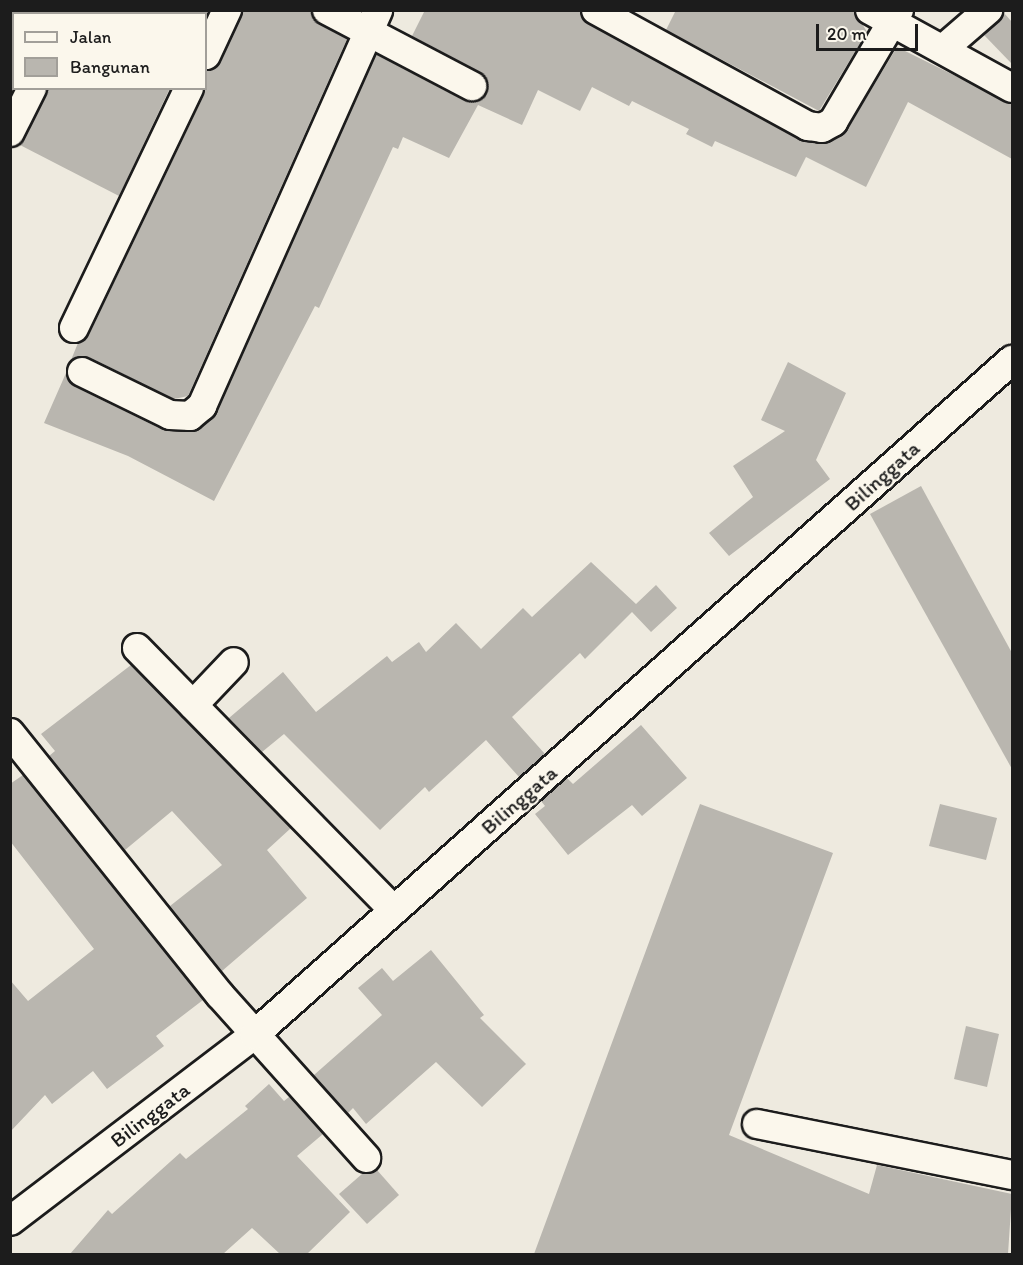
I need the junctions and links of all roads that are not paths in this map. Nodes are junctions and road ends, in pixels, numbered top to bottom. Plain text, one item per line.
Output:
1 (227, 10) edge
2 (327, 10) edge
3 (596, 10) edge
4 (988, 10) edge
5 (887, 14) edge
6 (373, 21) edge
7 (943, 49) junction
8 (207, 53) edge
9 (472, 86) dead end
10 (1012, 87) edge
11 (31, 90) edge
12 (188, 90) edge
13 (10, 132) edge
14 (74, 328) dead end
15 (1012, 360) edge
16 (82, 372) dead end
17 (137, 648) dead end
18 (234, 663) dead end
19 (193, 705) junction
20 (10, 733) edge
21 (383, 897) junction
22 (237, 1015) junction
23 (757, 1124) dead end
24 (366, 1158) dead end
25 (1012, 1175) edge
26 (10, 1221) edge

1 - 8 street
2 - 6 street
3 - 5 street
4 - 7 street
5 - 7 street
6 - 9 street
6 - 16 street
7 - 10 street
11 - 13 street
12 - 14 street
15 - 21 street, Bilinggata
17 - 19 street
18 - 19 street
19 - 21 street
20 - 22 street
21 - 22 street, Bilinggata
22 - 24 street
22 - 26 street, Bilinggata
23 - 25 street

